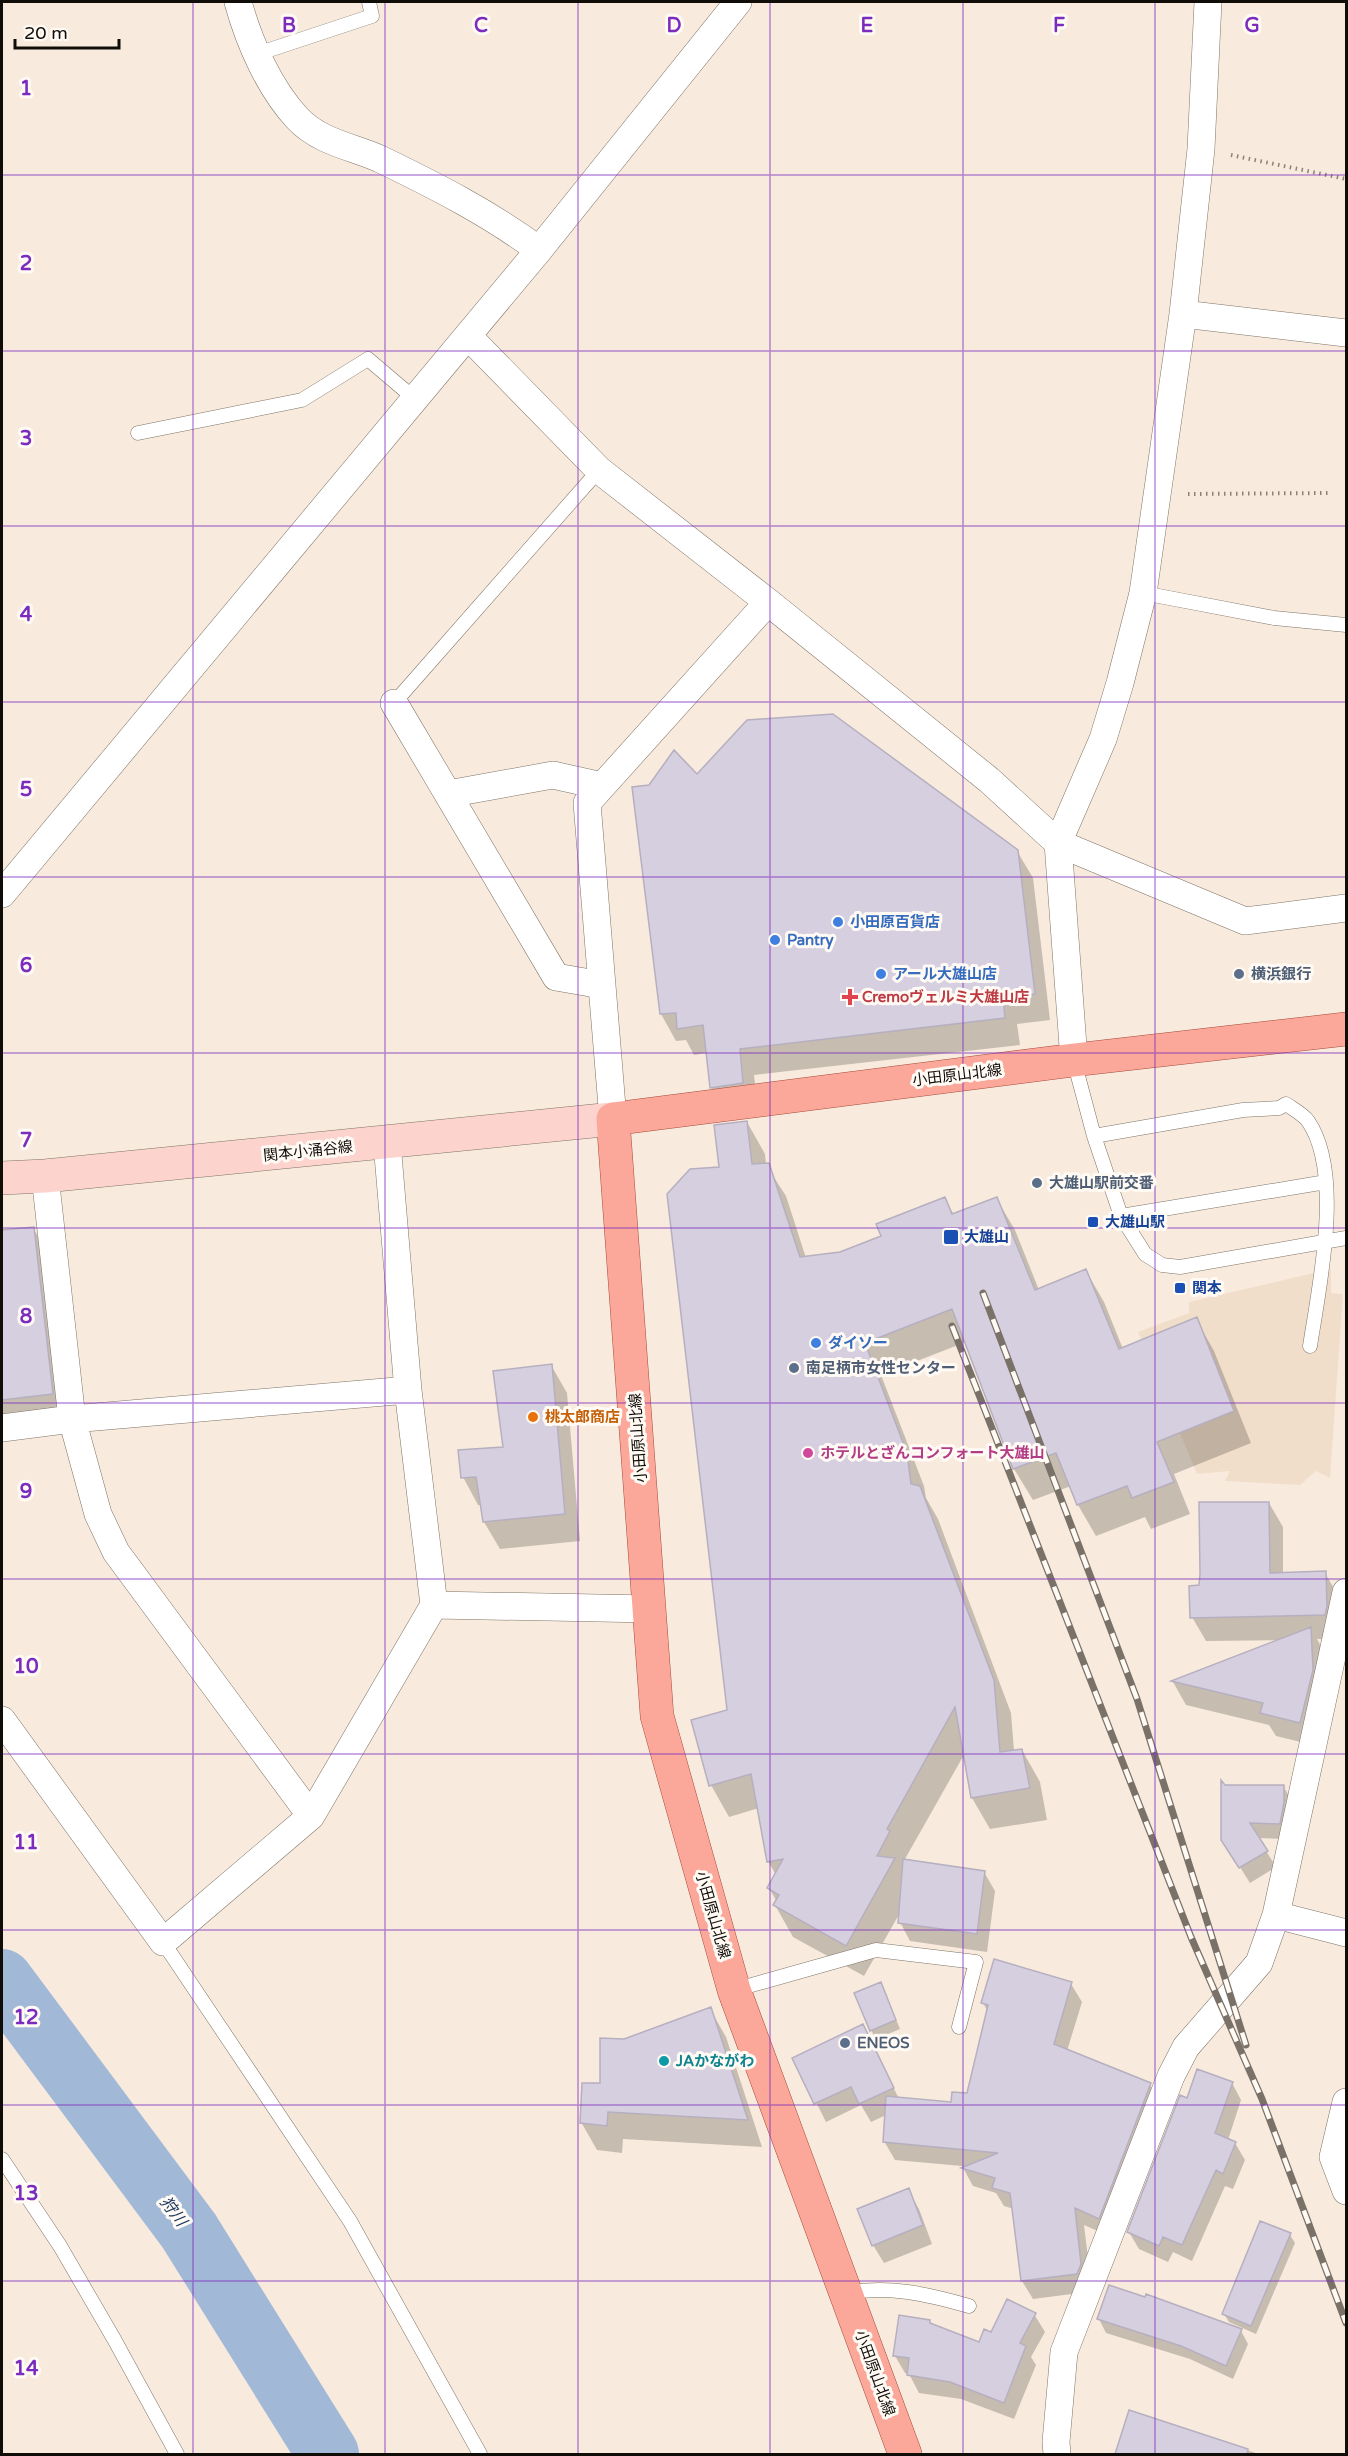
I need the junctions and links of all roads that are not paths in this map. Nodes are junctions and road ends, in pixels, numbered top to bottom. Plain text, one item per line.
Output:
1 (238, 2) edge
2 (369, 2) edge
3 (738, 2) edge
4 (1208, 2) edge
5 (257, 54) junction
6 (539, 250) junction
7 (1183, 314) junction
8 (1347, 333) edge
9 (468, 336) junction
10 (415, 399) junction
11 (138, 433) dead end
12 (599, 470) junction
13 (1143, 593) junction
14 (768, 602) junction
15 (1347, 625) edge
16 (394, 703) joint
17 (602, 786) junction
18 (448, 794) junction
19 (1058, 843) junction
20 (2, 894) edge
21 (1347, 908) edge
22 (602, 986) junction
23 (1347, 1029) edge
24 (1074, 1060) junction
25 (613, 1119) junction
26 (1094, 1136) junction
27 (387, 1143) junction
28 (45, 1176) junction
29 (2, 1178) edge
30 (1326, 1182) junction
31 (1121, 1216) junction
32 (1347, 1238) edge
33 (1327, 1240) junction
34 (1310, 1346) dead end
35 (408, 1390) junction
36 (72, 1419) junction
37 (2, 1428) edge
38 (1347, 1592) edge
39 (434, 1605) junction
40 (651, 1608) junction
41 (2, 1720) edge
42 (311, 1816) junction
43 (1276, 1915) junction
44 (1347, 1933) edge
45 (163, 1942) junction
46 (734, 1990) junction
47 (959, 2027) dead end
48 (1347, 2102) edge
49 (2, 2159) edge
50 (1347, 2191) edge
51 (846, 2293) junction
52 (969, 2306) dead end
53 (177, 2454) edge
54 (480, 2454) edge
55 (905, 2454) edge
56 (1057, 2454) edge

1 - 5 street
2 - 5 lane
3 - 6 street
4 - 7 street
5 - 6 street
6 - 9 street
7 - 8 street
7 - 13 street
9 - 10 street
9 - 12 street
10 - 11 lane
10 - 20 street
12 - 14 street
12 - 16 lane
13 - 15 lane
13 - 19 street
14 - 17 street
14 - 19 street
16 - 18 street
17 - 18 street
17 - 22 street
18 - 22 street
19 - 21 street
19 - 24 street
22 - 25 street
23 - 24 main road, 小田原山北線
24 - 25 main road, 小田原山北線
24 - 26 lane
25 - 27 main road, 関本小涌谷線
25 - 40 main road, 小田原山北線
26 - 30 lane
26 - 31 lane
27 - 28 main road, 関本小涌谷線
27 - 35 street
28 - 29 main road, 関本小涌谷線
28 - 36 street
30 - 31 lane
30 - 33 lane
31 - 33 lane
32 - 33 lane
33 - 34 lane
35 - 36 street
35 - 39 street
36 - 37 street
36 - 42 street
38 - 43 street
39 - 40 street
39 - 42 street
40 - 46 main road, 小田原山北線
41 - 45 street
42 - 45 street
43 - 44 street
43 - 56 street
45 - 54 lane
46 - 47 lane
46 - 51 main road, 小田原山北線
48 - 50 street
49 - 53 lane
51 - 52 lane
51 - 55 main road, 小田原山北線

